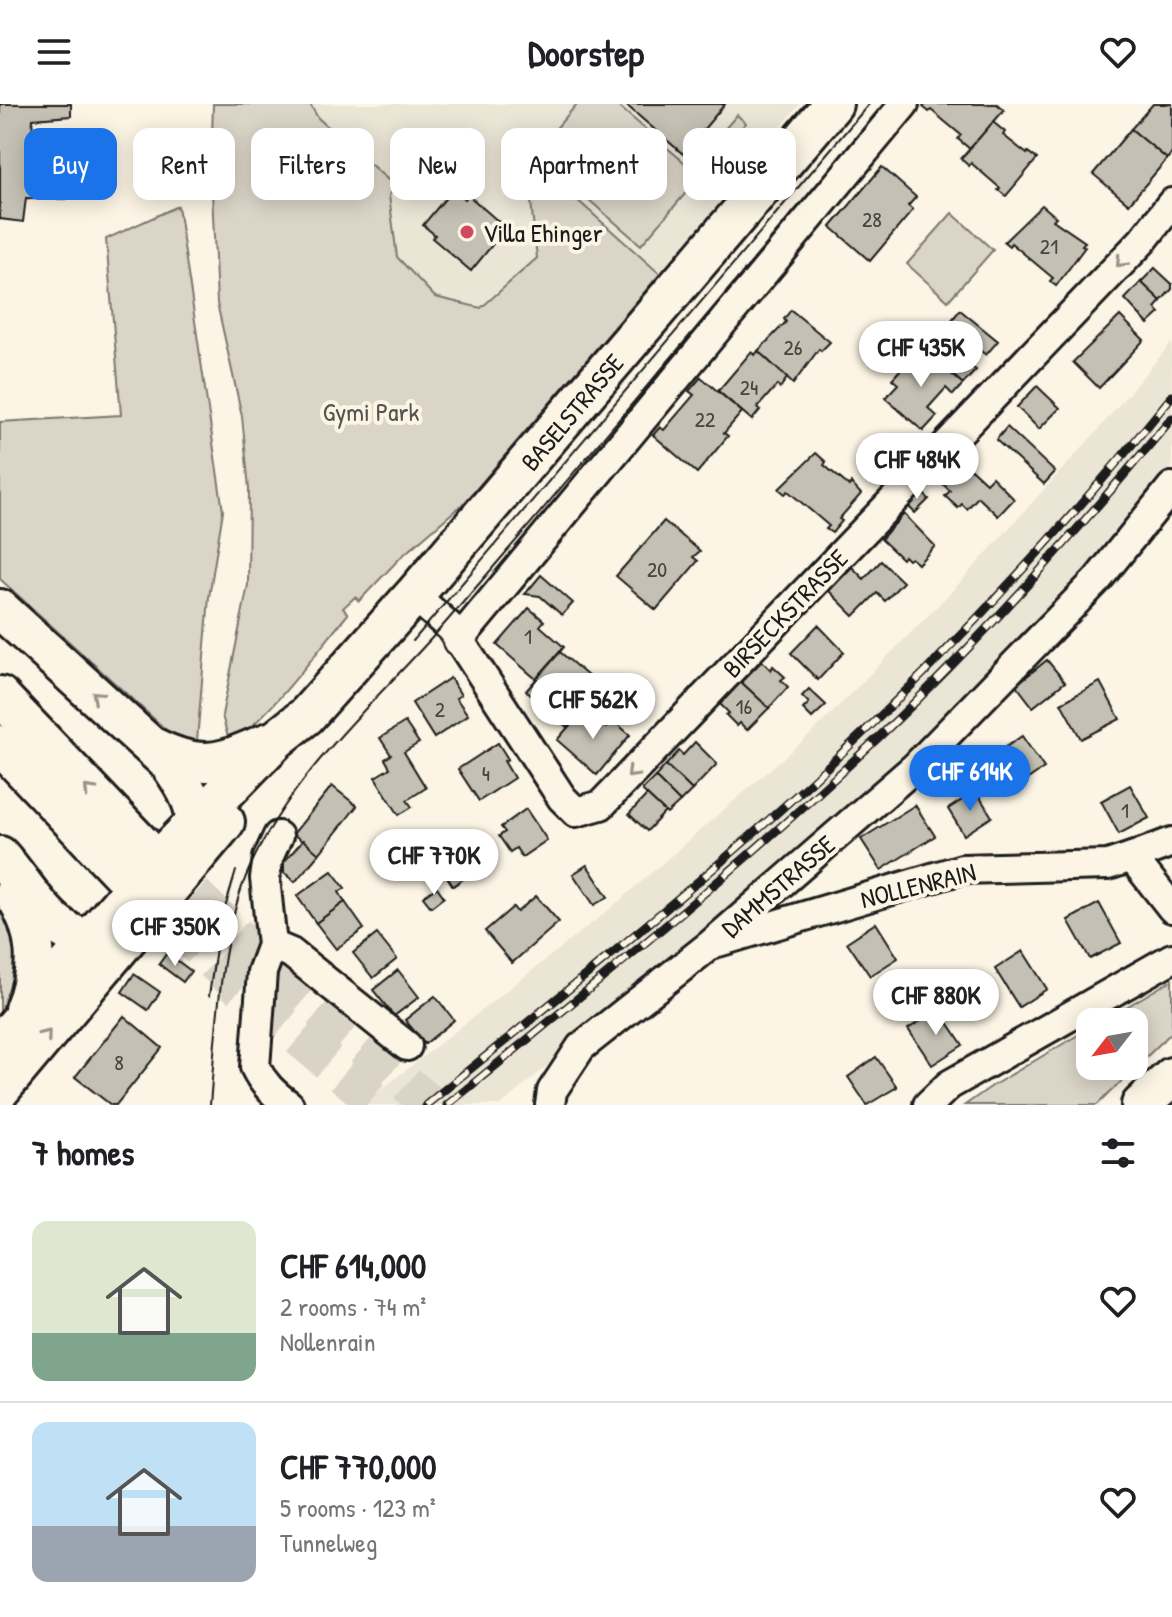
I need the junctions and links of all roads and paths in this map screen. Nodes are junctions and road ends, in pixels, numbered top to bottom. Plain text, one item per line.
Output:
1 (833, 104) edge
2 (904, 104) edge
3 (1172, 203) edge
4 (1172, 487) edge
5 (414, 595) junction
6 (0, 609) edge
7 (458, 641) junction
8 (0, 696) edge
9 (291, 728) junction
10 (0, 745) edge
11 (155, 748) junction
12 (198, 819) junction
13 (278, 836) dead end
14 (1172, 842) edge
15 (0, 856) edge
16 (1132, 857) junction
17 (0, 870) edge
18 (183, 874) junction
19 (1172, 908) edge
20 (134, 932) junction
21 (88, 940) junction
22 (272, 945) junction
23 (710, 945) junction
24 (1172, 958) edge
25 (8, 1035) edge
26 (407, 1046) dead end
27 (1172, 1077) edge
28 (0, 1090) edge
29 (289, 1105) edge
30 (550, 1105) edge
31 (928, 1105) edge
32 (1141, 1105) edge

1 - 5 main road, BASELSTRASSE
2 - 7 street
3 -> 7 street, BIRSECKSTRASSE
4 - 23 street, DAMMSTRASSE
5 - 7 street, BIRSECKSTRASSE
5 - 9 main road, BASELSTRASSE
11 -> 6 main road
10 -> 8 main road
9 - 11 main road
9 - 12 main road, BASELSTRASSE
9 - 18 main road, BASELSTRASSE
11 - 12 main road
12 - 18 main road
12 - 21 main road, BASELSTRASSE
13 - 22 street
14 - 16 street, NOLLENRAIN
15 - 21 main road
16 - 19 street
16 - 23 street, NOLLENRAIN
17 - 25 main road
18 - 20 main road, BASELSTRASSE
20 - 21 main road
28 -> 20 main road, BASELSTRASSE
21 - 25 main road, BASELSTRASSE
22 - 26 street
22 - 29 street
23 - 30 street, DAMMSTRASSE
24 - 31 street
27 - 32 main road

